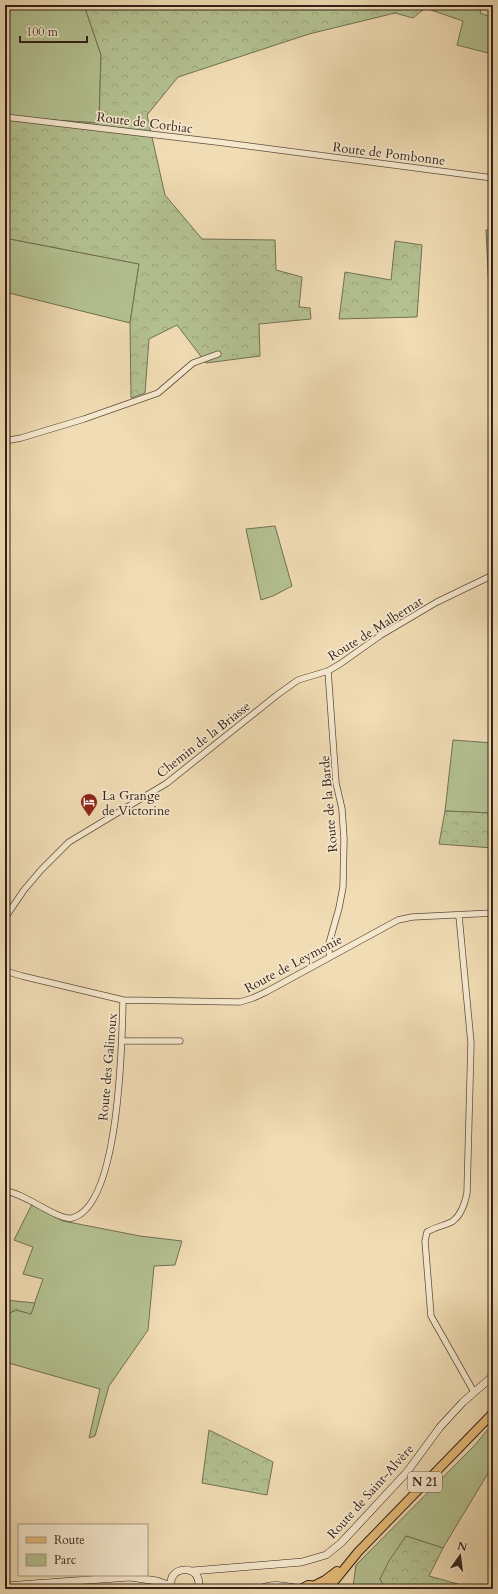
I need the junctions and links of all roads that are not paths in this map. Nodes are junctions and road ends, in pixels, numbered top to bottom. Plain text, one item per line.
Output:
1 (5, 117) edge
2 (282, 151) joint
3 (493, 178) edge
4 (218, 354) dead end
5 (5, 441) edge
6 (493, 575) edge
7 (328, 671) junction
8 (270, 700) joint
9 (493, 913) edge
10 (459, 916) junction
11 (5, 918) edge
12 (330, 956) junction
13 (5, 971) edge
14 (123, 1000) junction
15 (122, 1041) junction
16 (180, 1041) dead end
17 (5, 1191) edge
18 (493, 1376) edge
19 (474, 1392) junction
20 (493, 1413) edge
21 (358, 1552) junction
22 (213, 1569) junction
23 (192, 1571) junction
24 (173, 1576) junction
25 (157, 1581) junction
26 (5, 1586) edge
27 (199, 1586) edge
28 (319, 1587) edge
29 (171, 1588) edge
30 (286, 1588) edge
31 (260, 1589) edge
32 (301, 1589) edge
33 (328, 1589) edge

1 - 2 street, Route de Corbiac
2 - 3 street, Route de Pombonne
4 - 5 street
6 - 7 street, Route de Malbernat
7 - 8 street, Route de Malbernat
7 - 12 street, Route de la Barde
8 - 11 street, Chemin de la Briasse
9 - 10 street, Route de Leymonie
10 - 12 street, Route de Leymonie
10 - 19 street
12 - 14 street, Route de Leymonie
13 - 14 street, Route de Leymonie
14 - 15 street, Route des Galinoux
15 - 16 street
15 - 17 street, Route des Galinoux
18 - 19 main road, Route de Saint-Alvère
19 - 22 main road, Route de Saint-Alvère
20 - 21 main road, N 21
21 - 28 main road, N 21
21 - 33 main road, N 21
22 - 23 main road, Route de Saint-Alvère
22 - 27 main road
23 - 24 main road, Route de Saint-Alvère
23 - 27 main road
24 - 25 main road, Route de Saint-Alvère
24 - 29 main road
25 - 26 main road
25 - 29 main road
28 - 32 main road
30 - 31 main road
30 - 32 main road

